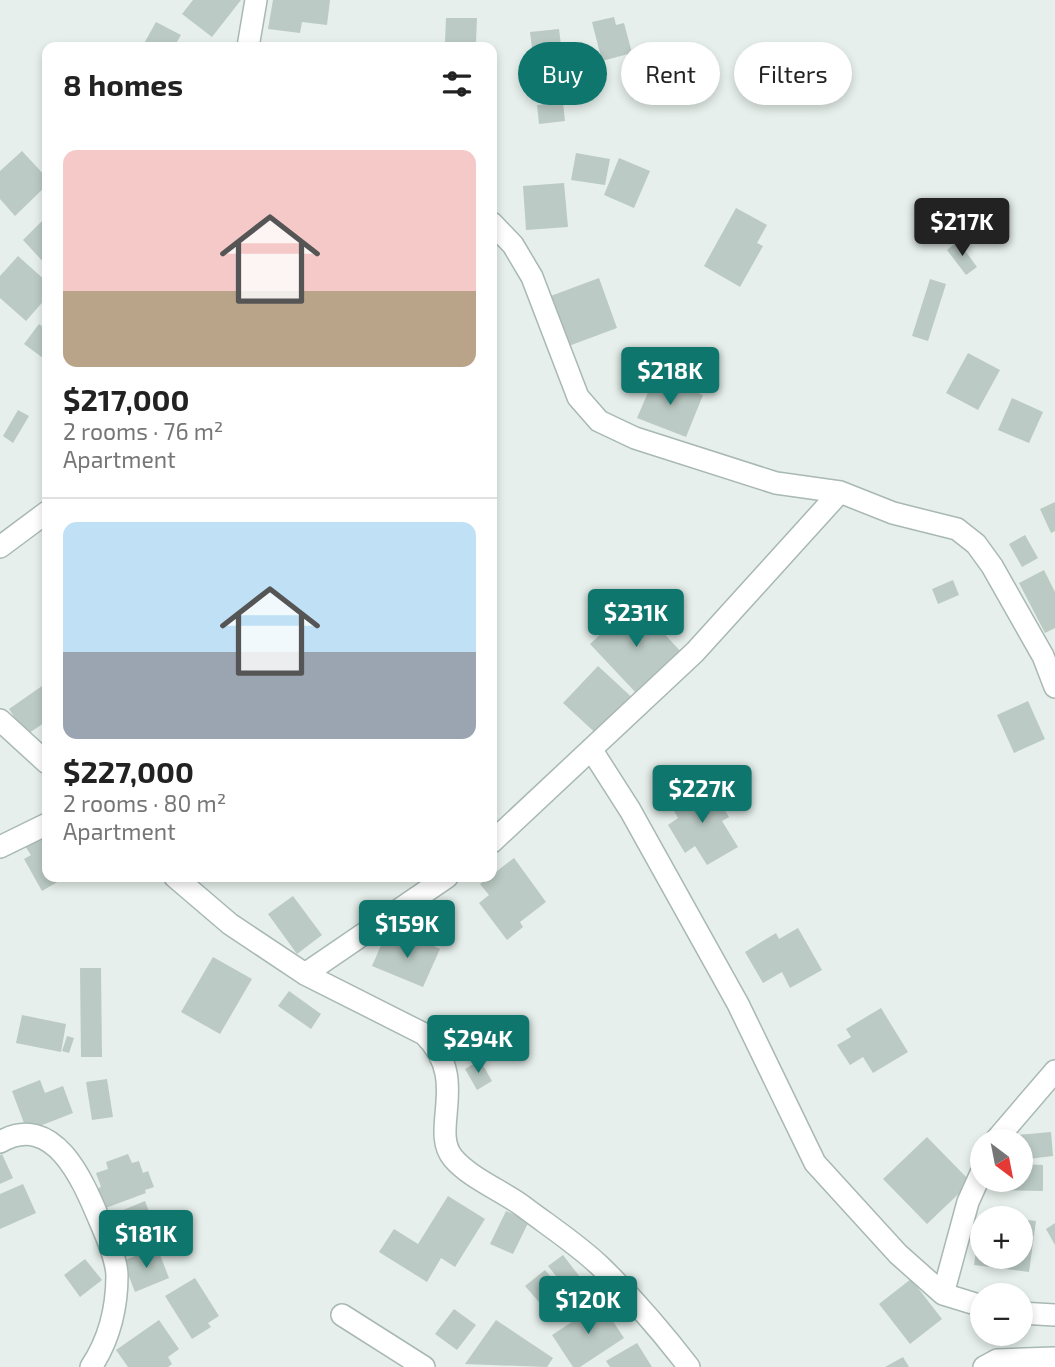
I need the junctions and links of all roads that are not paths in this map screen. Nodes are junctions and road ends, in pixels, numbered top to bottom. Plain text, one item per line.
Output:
1 (256, 0) edge
2 (249, 42) edge
3 (497, 228) edge
4 (840, 492) junction
5 (42, 516) edge
6 (0, 547) edge
7 (1055, 687) edge
8 (0, 720) edge
9 (591, 749) junction
10 (42, 759) edge
11 (42, 826) edge
12 (497, 837) edge
13 (0, 847) edge
14 (181, 882) edge
15 (440, 882) edge
16 (305, 974) junction
17 (1055, 1071) edge
18 (1005, 1129) edge
19 (0, 1142) edge
20 (973, 1192) edge
21 (943, 1294) junction
22 (970, 1302) edge
23 (1033, 1314) edge
24 (342, 1315) dead end
25 (1055, 1315) edge
26 (1055, 1358) edge
27 (91, 1367) edge
28 (424, 1367) edge
29 (689, 1367) edge
30 (984, 1367) edge

1 - 2 street
3 - 4 street
4 - 7 street
4 - 9 street
5 - 6 street
8 - 10 street
9 - 12 street
9 - 21 street
11 - 13 street
14 - 16 street
15 - 16 street
16 - 29 street
17 - 18 street
19 - 27 street
20 - 21 street
21 - 22 street
23 - 25 street
24 - 28 street
26 - 30 street

